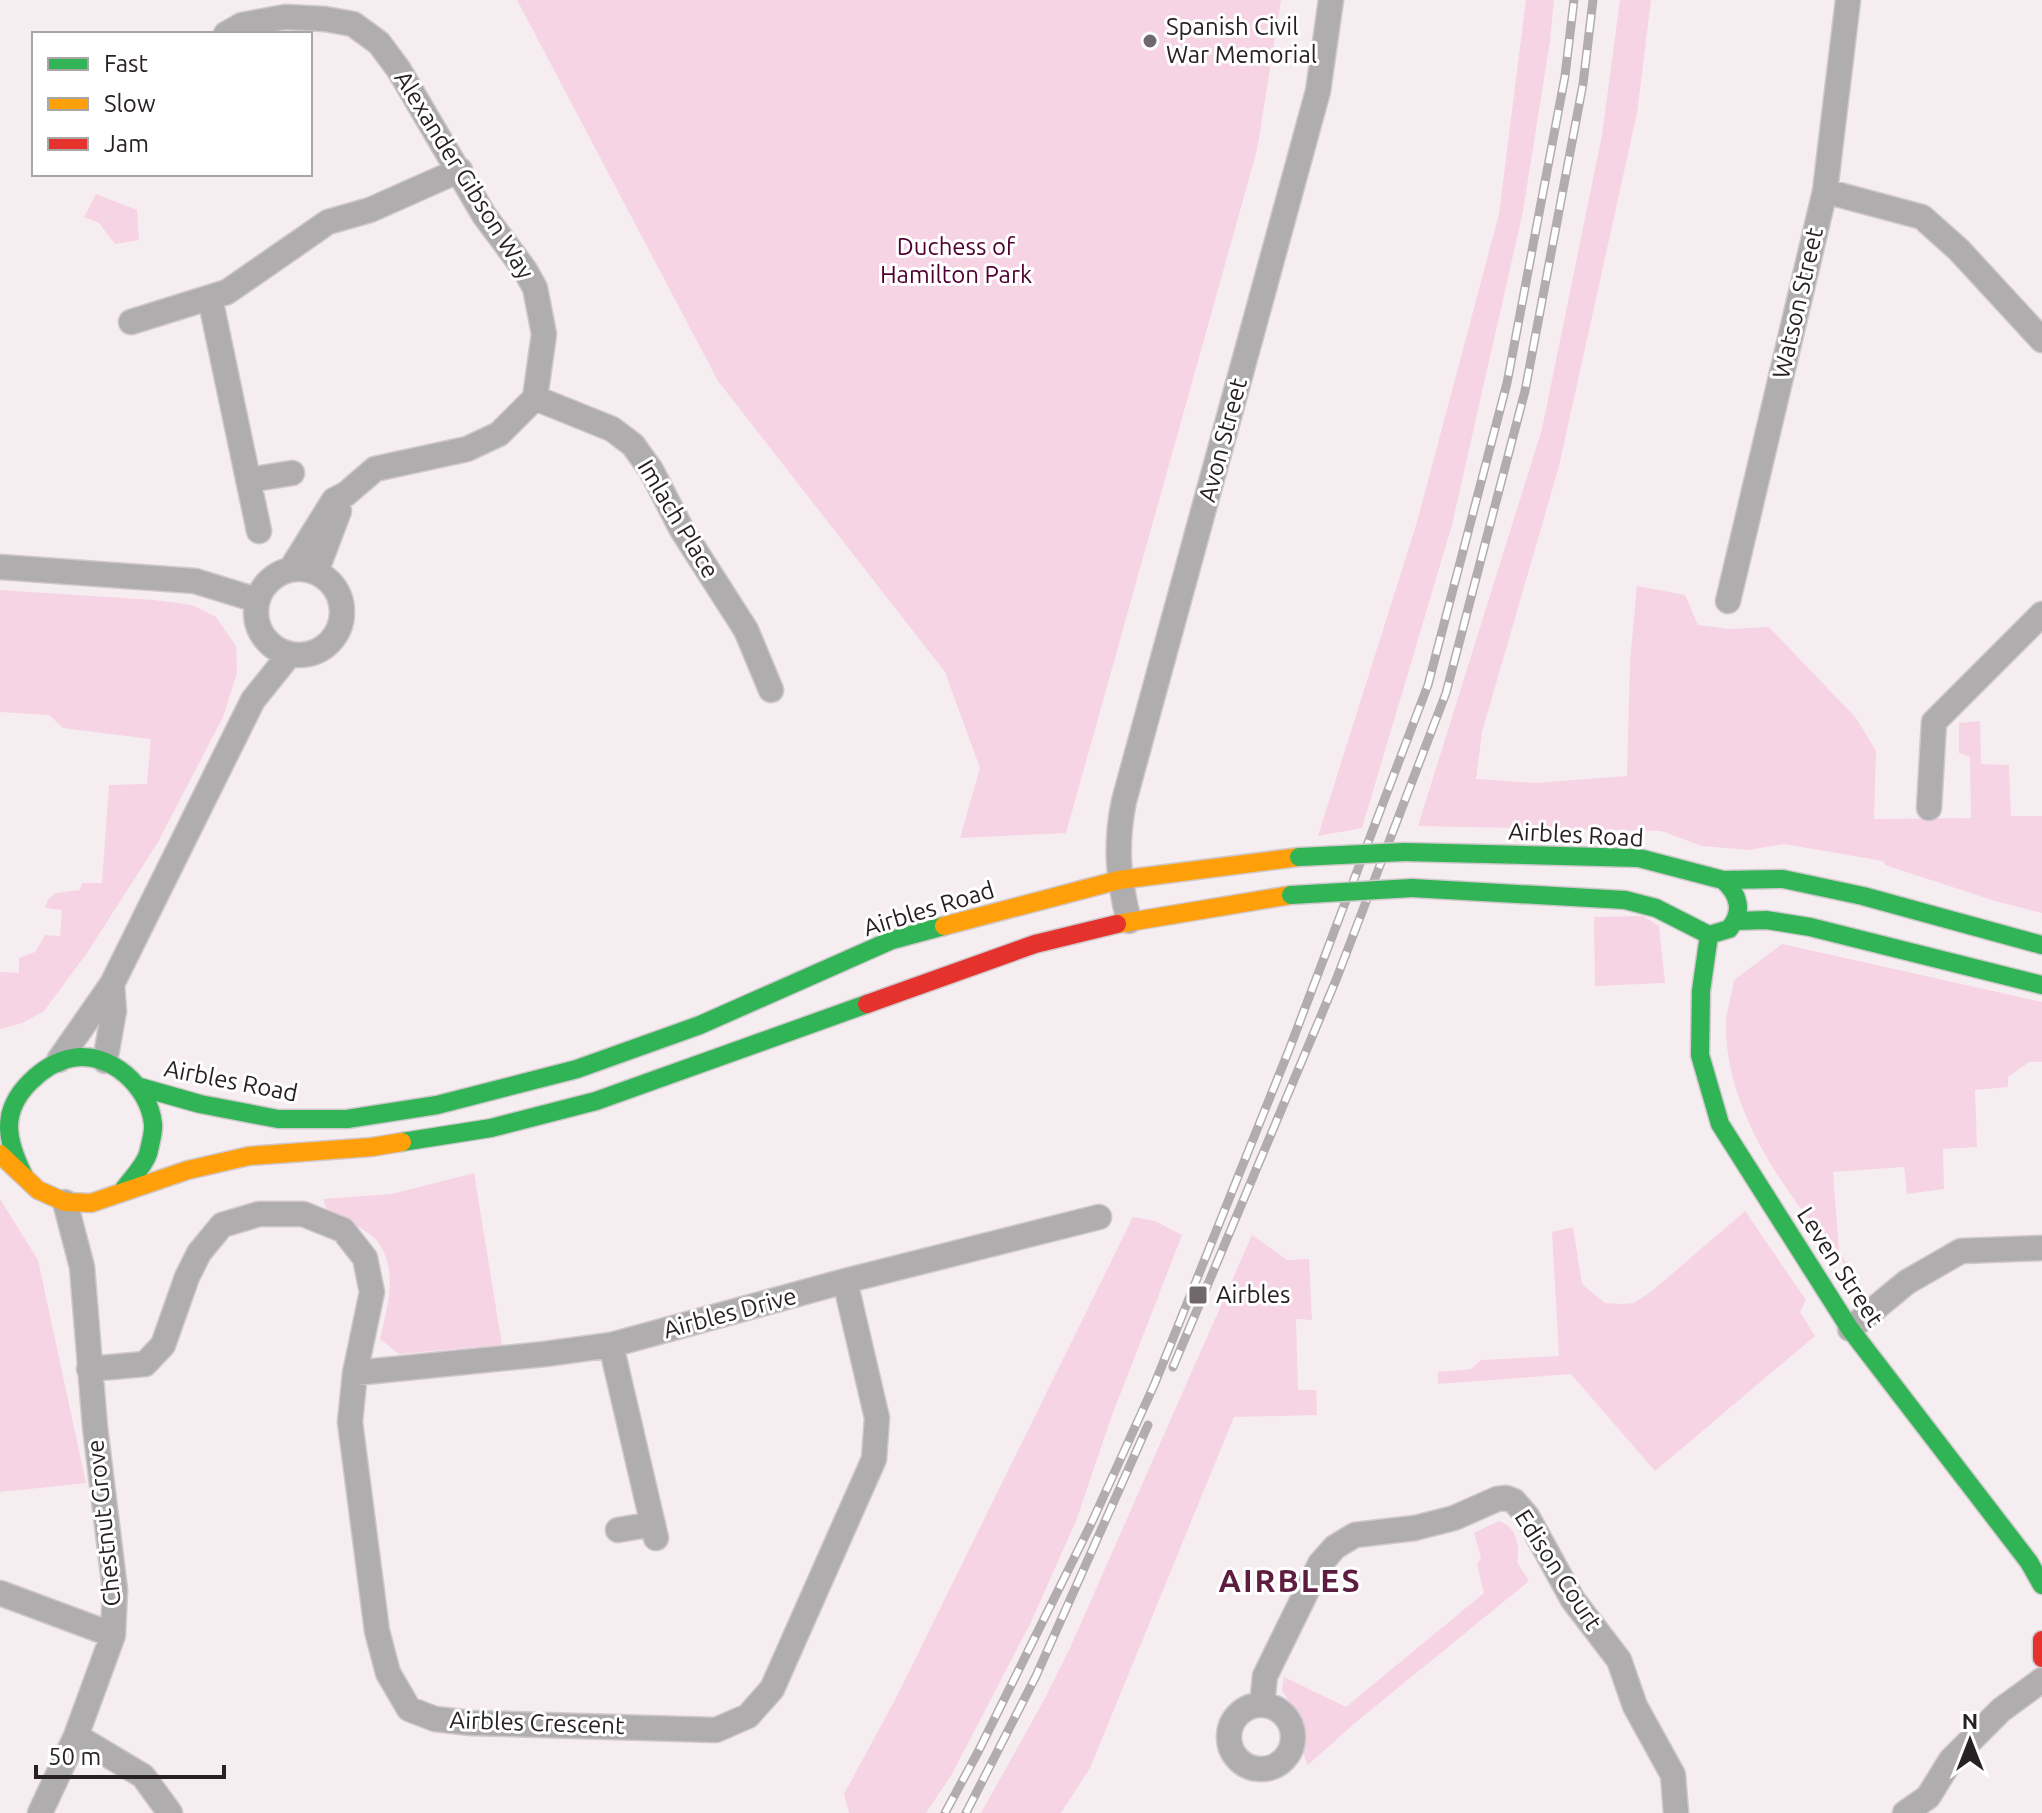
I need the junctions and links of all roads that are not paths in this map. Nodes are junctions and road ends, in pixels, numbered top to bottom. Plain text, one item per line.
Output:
1 (1331, 0) edge
2 (1848, 0) edge
3 (230, 32) edge
4 (460, 170) junction
5 (1825, 191) junction
6 (210, 298) junction
7 (131, 322) dead end
8 (2042, 340) edge
9 (535, 398) junction
10 (292, 473) dead end
11 (248, 480) junction
12 (346, 494) junction
13 (259, 531) dead end
14 (0, 567) edge
15 (291, 569) junction
16 (316, 572) junction
17 (257, 600) junction
18 (1728, 601) dead end
19 (2042, 614) edge
20 (263, 637) junction
21 (290, 654) junction
22 (771, 690) dead end
23 (253, 700) junction
24 (1929, 808) dead end
25 (1716, 878) junction
26 (1119, 880) junction
27 (1129, 921) junction
28 (1735, 921) junction
29 (1689, 924) junction
30 (1709, 935) junction
31 (2042, 945) edge
32 (112, 984) junction
33 (2042, 985) edge
34 (59, 1060) junction
35 (105, 1061) junction
36 (140, 1087) junction
37 (0, 1154) edge
38 (24, 1176) junction
39 (124, 1189) junction
40 (65, 1202) junction
41 (91, 1203) junction
42 (1099, 1217) dead end
43 (2042, 1248) edge
44 (82, 1267) junction
45 (845, 1281) junction
46 (1850, 1329) junction
47 (611, 1345) junction
48 (89, 1369) junction
49 (355, 1373) junction
50 (618, 1530) dead end
51 (2042, 1585) edge
52 (0, 1593) edge
53 (113, 1635) junction
54 (2042, 1640) edge
55 (2042, 1658) edge
56 (2042, 1680) edge
57 (1262, 1705) dead end
58 (76, 1736) junction
59 (40, 1813) edge
60 (170, 1813) edge
61 (1676, 1813) edge
62 (1905, 1813) edge

1 - 26 street, Avon Street
2 - 5 street, Watson Street
3 - 4 street, Alexander Gibson Way
4 - 6 street
4 - 9 street, Alexander Gibson Way
5 - 8 street
5 - 18 street, Watson Street
6 - 7 street
6 - 11 street
9 - 12 street
9 - 22 street, Imlach Place
10 - 11 street
11 - 13 street
12 - 15 street
12 - 16 street
14 - 17 street
15 - 16 street
15 - 17 street
16 - 21 street
17 - 20 street
19 - 24 street
20 - 21 street
20 - 23 street
21 - 23 street
23 - 32 street
25 - 26 main road, Airbles Road, bridge
25 - 28 main road
25 - 29 main road
25 - 31 main road, Airbles Road
26 - 27 street, Avon Street
26 - 36 main road, Airbles Road
27 - 29 main road, bridge
27 - 39 main road
28 - 30 main road
28 - 33 main road
29 - 30 main road
30 - 46 main road, Leven Street
32 - 34 street
32 - 35 street
34 - 35 main road
34 - 38 main road
35 - 36 main road, Airbles Road
36 - 39 main road, Airbles Road
37 - 38 main road
38 - 40 main road
39 - 41 main road
40 - 41 main road
40 - 44 street, Chestnut Grove
41 - 44 street, Chestnut Grove
42 - 45 street, Airbles Drive
43 - 46 street
44 - 48 street, Chestnut Grove
45 - 47 street, Airbles Drive
45 - 49 street, Airbles Crescent
46 - 51 main road, Leven Street
47 - 49 street, Airbles Drive
47 - 50 street
48 - 49 street, Airbles Crescent
48 - 53 street, Chestnut Grove
52 - 53 street
53 - 58 street, Chestnut Grove
54 - 55 main road
56 - 62 street
57 - 61 street, Edison Court
58 - 59 street, Chestnut Grove
58 - 60 street

